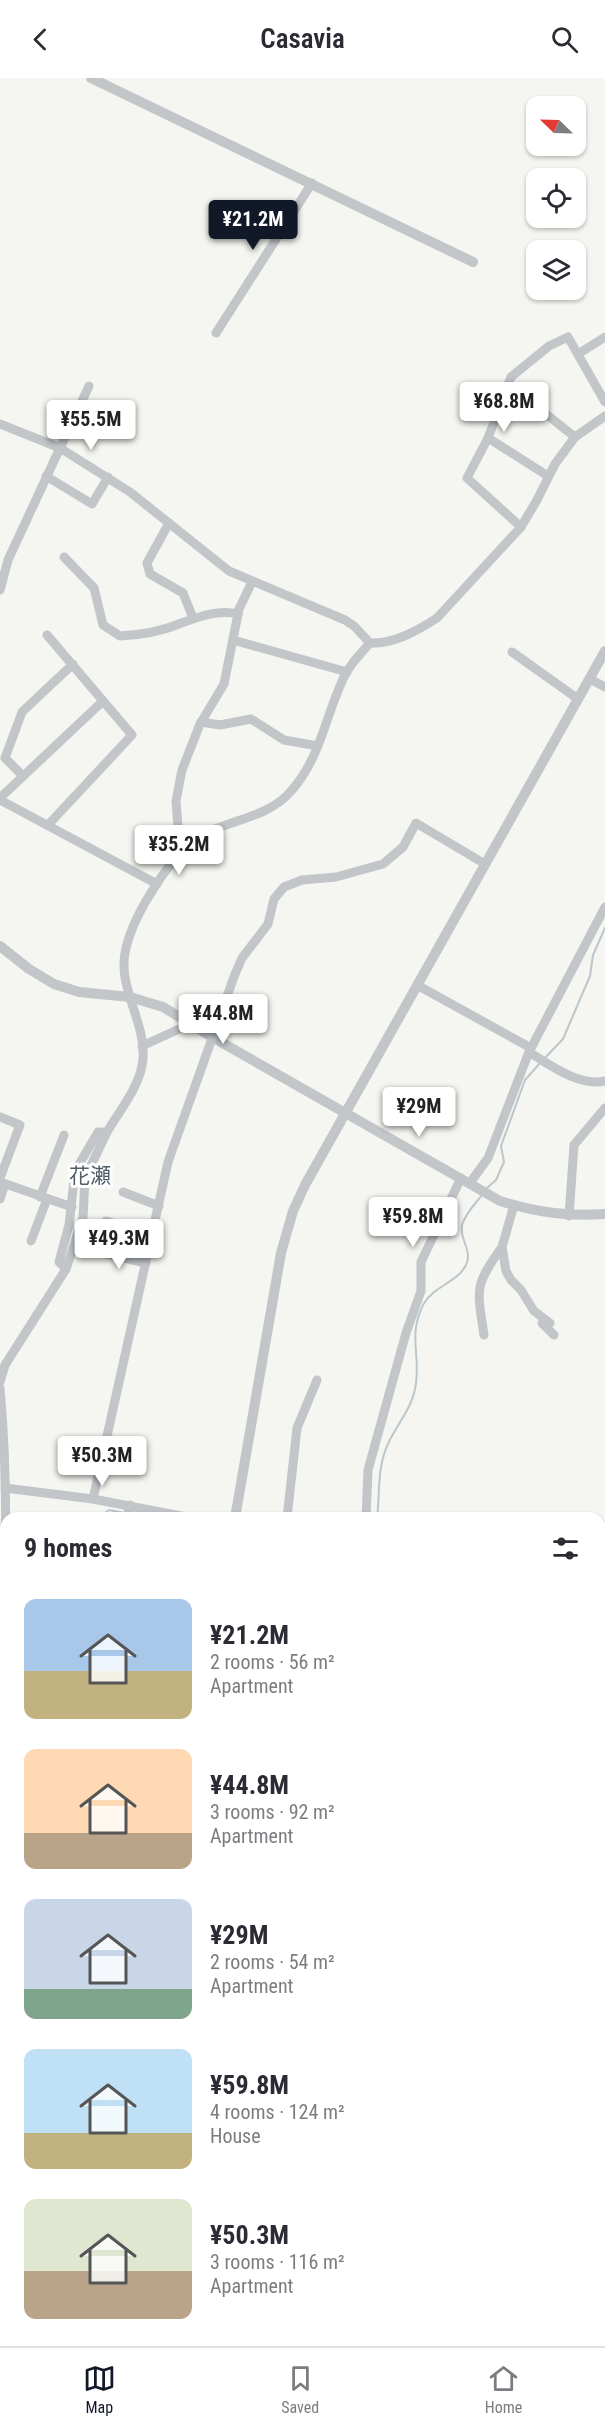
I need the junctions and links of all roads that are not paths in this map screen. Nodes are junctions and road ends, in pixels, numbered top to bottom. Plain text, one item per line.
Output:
1 (91, 78) edge
2 (312, 183) junction
3 (473, 262) dead end
4 (216, 333) dead end
5 (605, 337) edge
6 (578, 354) junction
7 (508, 384) junction
8 (89, 386) dead end
9 (605, 402) edge
10 (605, 416) edge
11 (0, 424) edge
12 (575, 436) junction
13 (488, 438) junction
14 (60, 448) junction
15 (46, 476) junction
16 (548, 476) junction
17 (108, 477) junction
18 (169, 523) junction
19 (521, 527) junction
20 (64, 557) dead end
21 (252, 582) junction
22 (0, 590) edge
23 (238, 614) junction
24 (193, 618) junction
25 (47, 635) dead end
26 (233, 640) junction
27 (370, 643) junction
28 (605, 651) edge
29 (512, 652) dead end
30 (73, 664) junction
31 (346, 672) junction
32 (590, 679) junction
33 (605, 687) edge
34 (578, 699) junction
35 (103, 701) junction
36 (201, 722) junction
37 (318, 746) junction
38 (24, 777) junction
39 (0, 799) edge
40 (48, 825) junction
41 (180, 852) junction
42 (485, 864) junction
43 (157, 884) junction
44 (605, 907) edge
45 (0, 946) edge
46 (417, 985) junction
47 (130, 997) junction
48 (190, 1024) junction
49 (212, 1037) junction
50 (142, 1046) junction
51 (530, 1050) junction
52 (605, 1081) edge
53 (605, 1108) edge
54 (345, 1112) junction
55 (0, 1118) edge
56 (107, 1132) junction
57 (64, 1135) dead end
58 (2, 1181) edge
59 (474, 1186) junction
60 (123, 1192) dead end
61 (44, 1198) junction
62 (0, 1199) edge
63 (514, 1205) junction
64 (159, 1206) junction
65 (72, 1208) junction
66 (605, 1214) edge
67 (569, 1216) junction
68 (106, 1221) dead end
69 (152, 1235) junction
70 (31, 1241) dead end
71 (502, 1247) junction
72 (98, 1252) dead end
73 (146, 1263) junction
74 (66, 1269) junction
75 (534, 1311) junction
76 (550, 1323) dead end
77 (484, 1335) dead end
78 (554, 1335) dead end
79 (317, 1380) dead end
80 (0, 1382) edge
81 (0, 1388) edge
82 (1, 1402) edge
83 (3, 1486) edge
84 (93, 1499) junction
85 (130, 1506) junction
86 (3, 1512) edge
87 (128, 1512) edge
88 (161, 1512) edge
89 (236, 1512) edge
90 (288, 1512) edge
91 (366, 1512) edge

1 - 2 street
2 - 3 street
2 - 4 street
5 - 6 street
6 - 7 street
6 - 9 street
7 - 12 street
7 - 13 street
8 - 14 street
10 - 12 street
11 - 14 street
12 - 16 street
13 - 16 street
13 - 19 street
14 - 15 street
14 - 17 street
15 - 17 street
15 - 22 street
16 - 19 street
17 - 18 street
18 - 21 street
18 - 24 street
19 - 27 street
20 - 24 street
21 - 23 street
21 - 27 street
23 - 24 street
23 - 26 street
25 - 30 street
26 - 31 street
26 - 36 street
27 - 31 street
28 - 32 street
29 - 34 street
30 - 35 street
30 - 38 street
31 - 37 street
32 - 33 street
32 - 34 street
34 - 42 street
35 - 38 street
35 - 40 street
36 - 37 street
36 - 41 street
37 - 41 street
38 - 39 street
39 - 40 street
40 - 43 street
41 - 43 street
42 - 46 street
42 - 49 street
43 - 47 street
44 - 51 street
45 - 47 street
46 - 51 street
46 - 54 street
47 - 48 street
47 - 50 street
48 - 49 street
48 - 50 street
49 - 54 street
49 - 64 street
50 - 56 street
51 - 52 street
51 - 59 street
53 - 67 street
54 - 59 street
54 - 89 street
55 - 58 street
56 - 65 street
56 - 74 street
57 - 61 street
58 - 61 street
58 - 62 street
59 - 63 street
59 - 91 street
60 - 64 street
61 - 65 street
61 - 70 street
63 - 67 street
63 - 71 street
64 - 69 street
65 - 74 street
66 - 67 street
68 - 69 street
69 - 73 street
71 - 75 street
71 - 77 street
72 - 73 street
73 - 84 street
74 - 80 street
75 - 76 street
75 - 78 street
79 - 90 street
81 - 82 street
82 - 83 street
83 - 84 street
83 - 86 street
84 - 85 street
85 - 87 street
85 - 88 street

